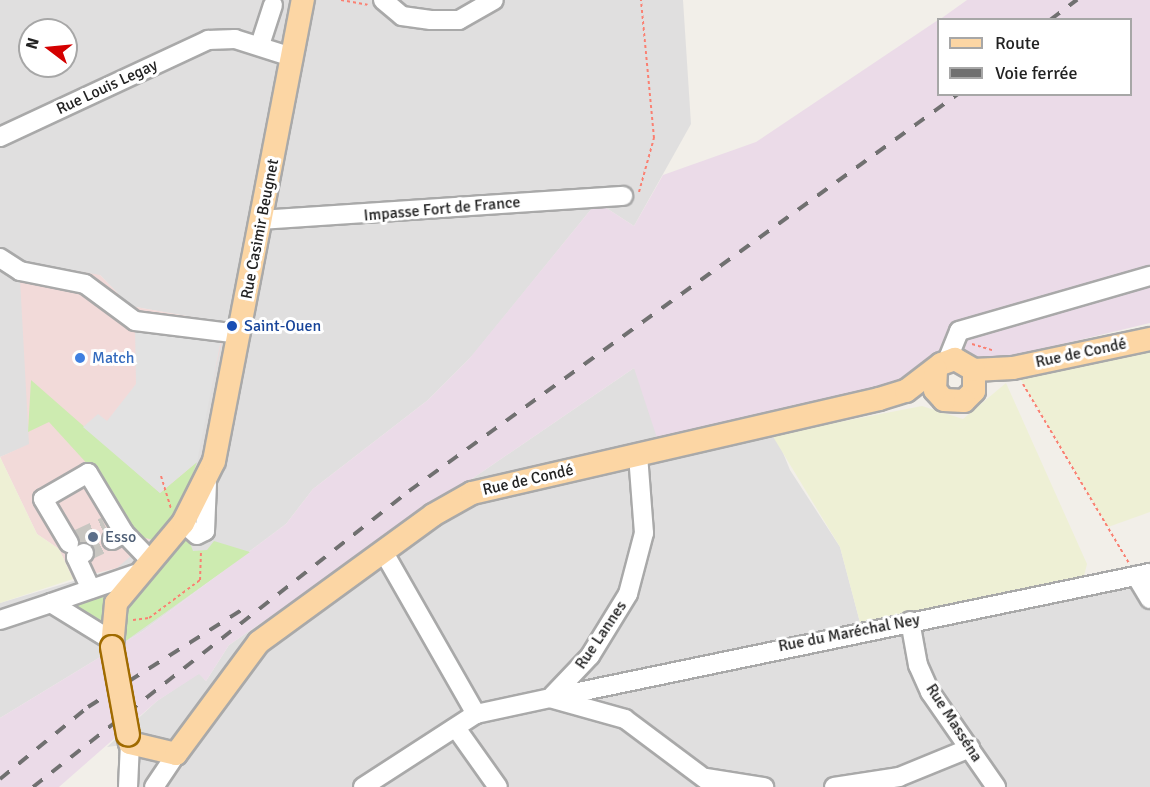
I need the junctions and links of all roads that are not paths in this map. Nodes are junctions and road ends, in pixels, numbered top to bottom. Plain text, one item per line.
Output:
1 (383, 0) edge
2 (494, 0) edge
3 (269, 2) edge
4 (302, 7) edge
5 (260, 45) junction
6 (292, 57) junction
7 (0, 137) edge
8 (623, 196) road end
9 (261, 220) junction
10 (0, 258) edge
11 (1150, 276) edge
12 (240, 334) junction
13 (1150, 339) edge
14 (942, 365) junction
15 (975, 377) junction
16 (906, 391) junction
17 (939, 395) junction
18 (638, 455) junction
19 (383, 551) junction
20 (142, 567) junction
21 (1143, 574) edge
22 (91, 589) junction
23 (1150, 599) edge
24 (51, 603) junction
25 (0, 620) edge
26 (910, 621) junction
27 (112, 643) junction
28 (550, 698) junction
29 (476, 714) junction
30 (456, 728) junction
31 (129, 739) junction
32 (970, 748) junction
33 (176, 754) junction
34 (711, 783) edge
35 (127, 785) edge
36 (154, 787) edge
37 (363, 787) edge
38 (498, 787) edge
39 (764, 787) edge
40 (834, 787) edge
41 (996, 787) edge

1 - 2 street
3 - 4 street
3 - 5 street
4 - 6 main road, Rue Casimir Beugnet
5 - 6 street
5 - 7 street, Rue Louis Legay
6 - 9 main road, Rue Casimir Beugnet
8 - 9 street, Impasse Fort de France
9 - 12 main road, Rue Casimir Beugnet
10 - 12 street
11 - 14 street
12 - 20 main road, Rue Casimir Beugnet
13 - 15 main road, Rue de Condé
14 - 15 main road
14 - 16 main road, Rue de Condé
14 - 17 main road
15 - 17 main road
16 - 17 main road, Rue de Condé
16 - 18 main road, Rue de Condé
18 - 19 main road, Rue de Condé
18 - 28 street, Rue Lannes
19 - 29 street
19 - 33 main road, Rue de Condé
20 - 22 street
20 - 22 street
20 - 27 main road, Rue Casimir Beugnet
21 - 23 street
21 - 26 street, Rue du Maréchal Ney
22 - 24 street
24 - 25 street
24 - 27 street
26 - 28 street, Rue du Maréchal Ney
26 - 32 street, Rue Masséna
27 - 31 main road, bridge
28 - 29 street, Rue du Maréchal Ney
28 - 34 street
29 - 30 street
30 - 37 street
30 - 38 street
31 - 33 main road
31 - 35 street
32 - 40 street
32 - 41 street, Rue Masséna
33 - 36 street, Rue de Condé
34 - 39 street

